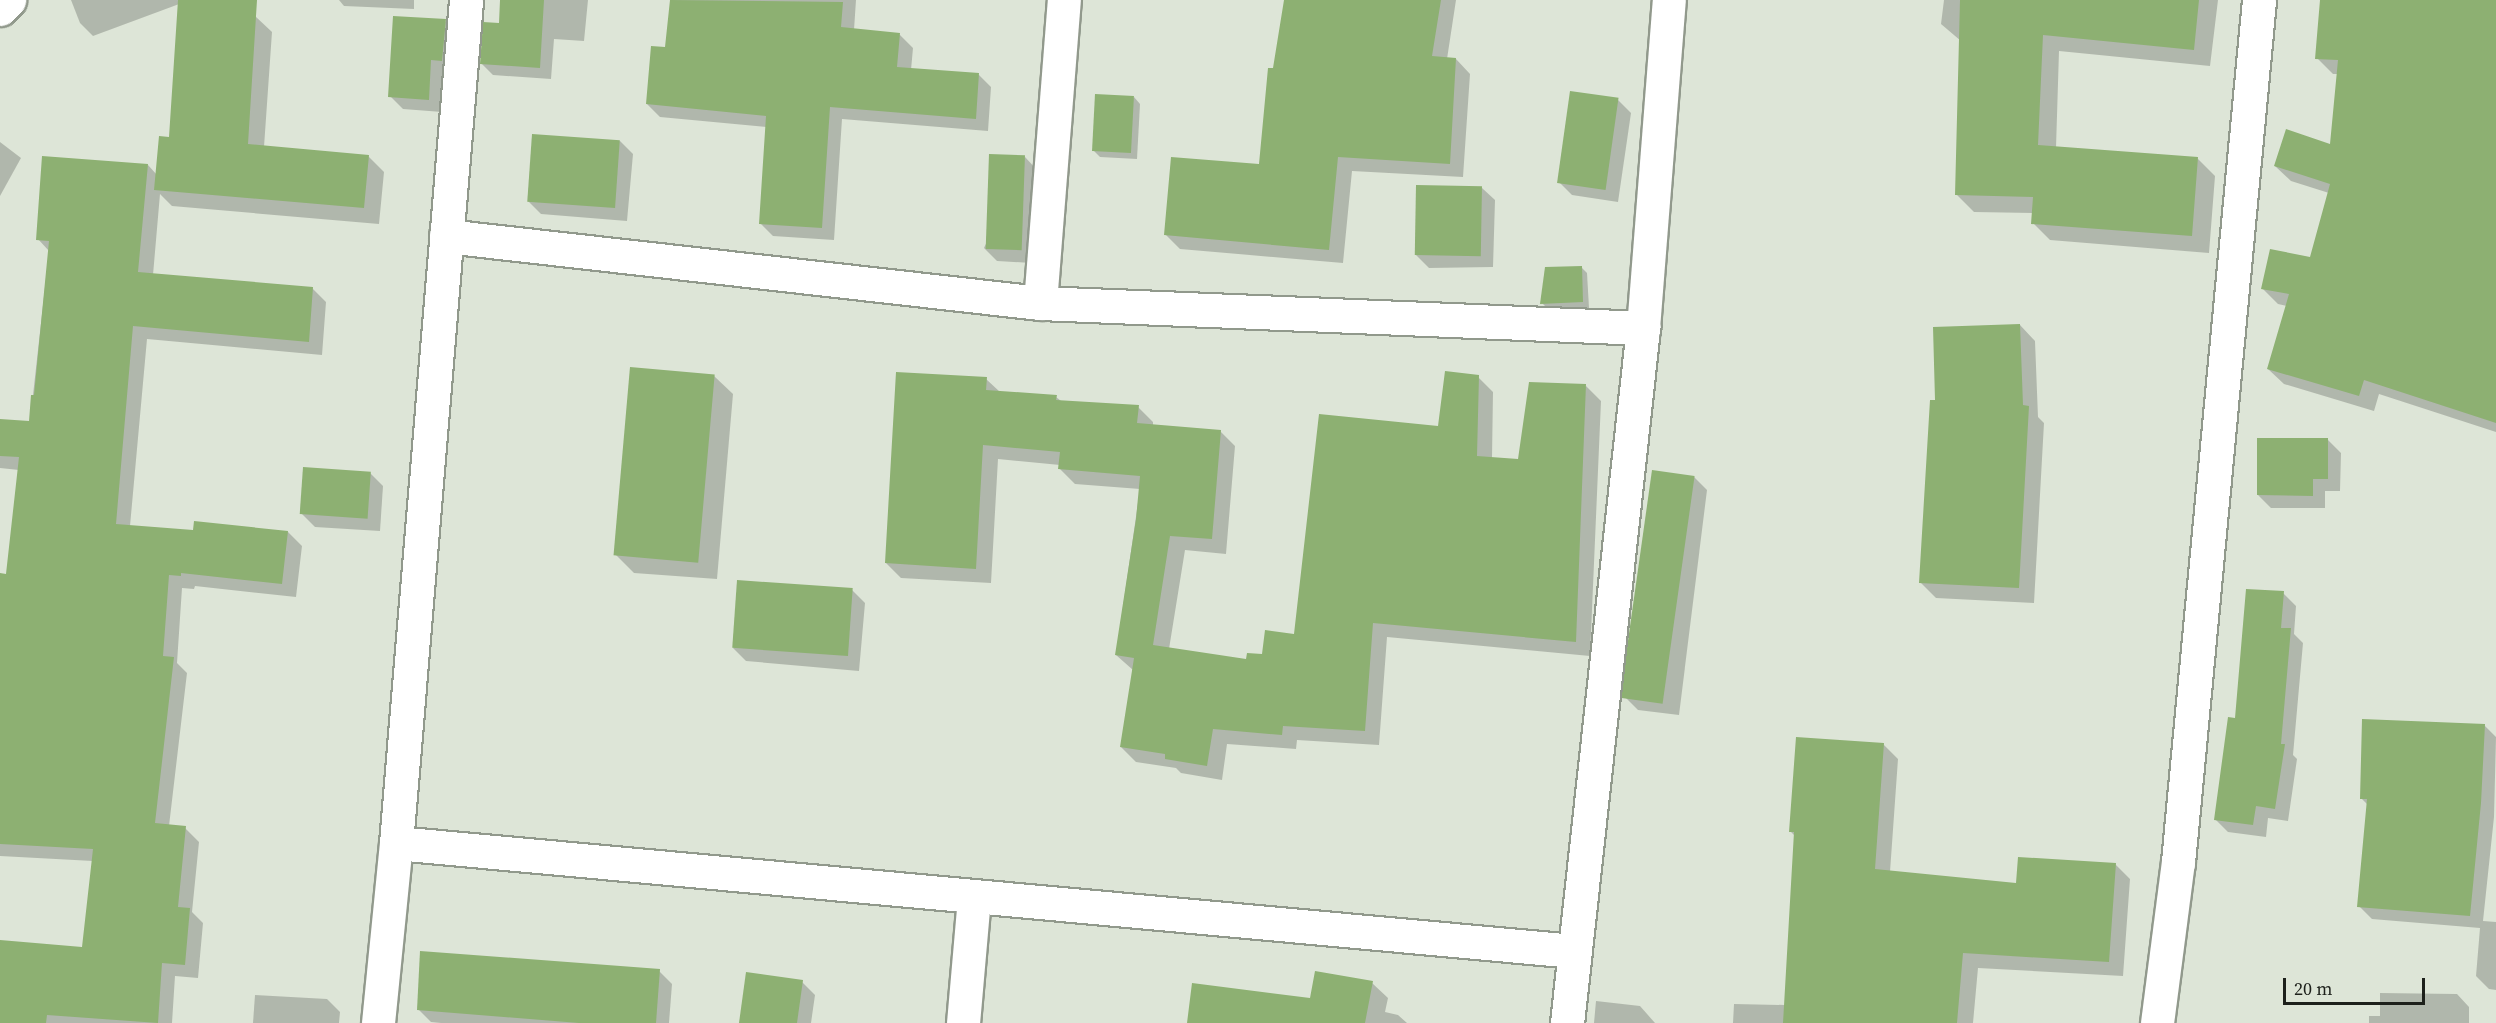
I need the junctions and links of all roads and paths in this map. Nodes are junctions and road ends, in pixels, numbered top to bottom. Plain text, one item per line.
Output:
1 (9, 0) edge
2 (466, 0) edge
3 (1064, 0) edge
4 (1669, 0) edge
5 (2259, 0) edge
6 (0, 9) edge
7 (446, 236) junction
8 (1040, 303) junction
9 (1643, 328) junction
10 (396, 843) junction
11 (974, 898) junction
12 (1574, 951) junction
13 (378, 1023) edge
14 (963, 1023) edge
15 (1567, 1023) edge
16 (2157, 1023) edge

1 - 6 street
2 - 7 street
3 - 8 street
4 - 9 street
5 - 16 street
7 - 8 street
7 - 10 street
8 - 9 street
9 - 12 street
10 - 11 street
10 - 13 street
11 - 12 street
11 - 14 street
12 - 15 street

